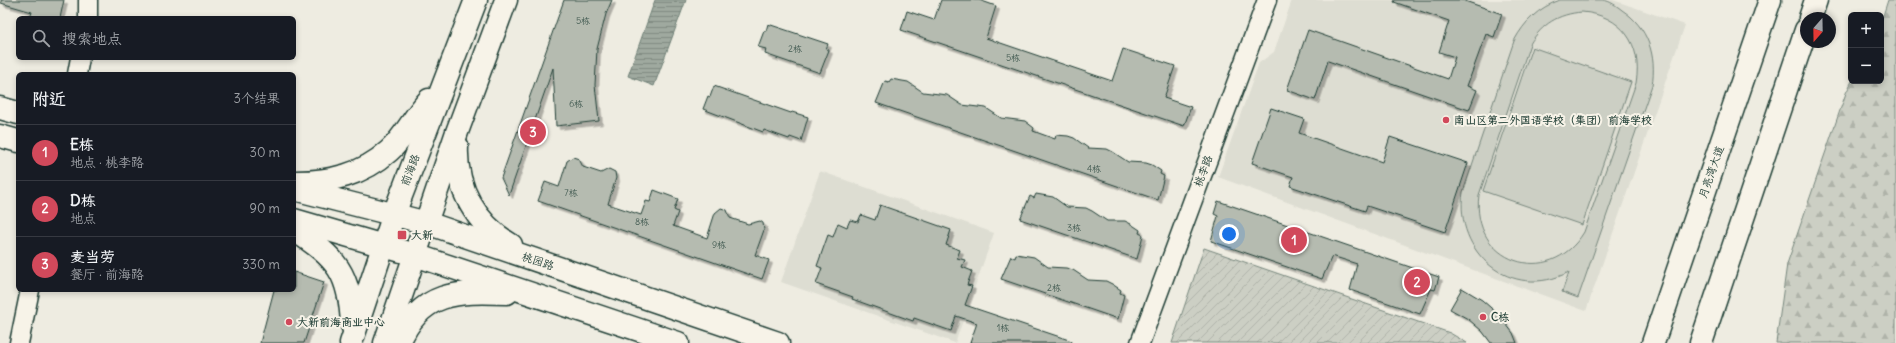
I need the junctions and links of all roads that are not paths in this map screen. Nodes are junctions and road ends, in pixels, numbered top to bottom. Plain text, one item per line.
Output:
1 (88, 0) edge
2 (476, 0) edge
3 (506, 0) edge
4 (1267, 0) edge
5 (1770, 0) edge
6 (1816, 0) edge
7 (1812, 12) edge
8 (88, 16) edge
9 (1800, 48) edge
10 (80, 60) edge
11 (77, 72) edge
12 (442, 86) junction
13 (0, 108) edge
14 (16, 112) edge
15 (457, 132) junction
16 (0, 136) edge
17 (16, 140) edge
18 (296, 182) edge
19 (296, 190) edge
20 (394, 214) junction
21 (296, 221) edge
22 (427, 223) junction
23 (296, 231) edge
24 (383, 245) junction
25 (415, 255) junction
26 (549, 265) junction
27 (30, 292) edge
28 (541, 297) junction
29 (352, 340) edge
30 (19, 343) edge
31 (385, 343) edge
32 (399, 343) edge
33 (678, 343) edge
34 (778, 343) edge
35 (1140, 343) edge
36 (1653, 343) edge
37 (1701, 343) edge

1 - 8 street
2 - 12 main road, 前海路
3 - 15 main road
4 - 35 street, 桃李路
5 - 36 main road, 月亮湾大道
6 - 7 main road
9 - 37 main road
10 - 11 street
12 - 18 main road
12 - 20 main road, 前海路
13 - 14 main road
15 - 22 main road
15 - 26 main road
16 - 17 main road
19 - 20 main road, 桃园路
20 - 22 main road, 桃园路
20 - 24 main road, 前海路
21 - 24 main road
22 - 25 main road
22 - 26 main road, 桃园路
23 - 29 main road
24 - 25 main road
24 - 29 main road, 前海路
25 - 28 main road
25 - 31 main road
26 - 34 main road, 桃园路
27 - 30 street
28 - 32 main road
28 - 33 main road

